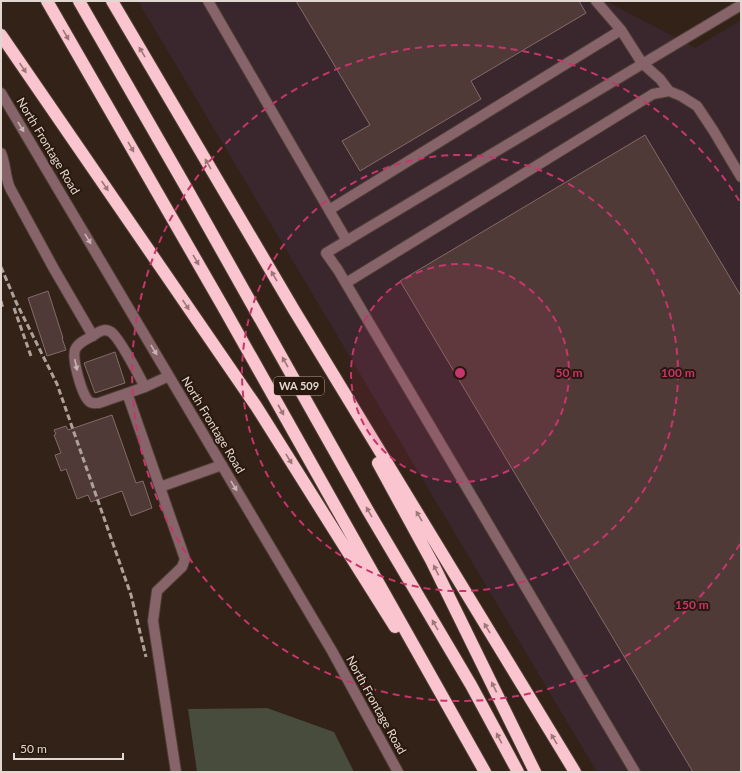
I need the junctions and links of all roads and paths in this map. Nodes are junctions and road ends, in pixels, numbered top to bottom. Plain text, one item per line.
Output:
1 (47, 1) edge
2 (79, 1) edge
3 (112, 1) edge
4 (208, 1) edge
5 (596, 1) edge
6 (741, 5) edge
7 (621, 30) junction
8 (1, 35) edge
9 (642, 63) junction
10 (669, 91) junction
11 (1, 94) edge
12 (1, 153) edge
13 (741, 177) edge
14 (329, 210) junction
15 (347, 241) junction
16 (346, 283) junction
17 (294, 310) junction
18 (93, 336) junction
19 (169, 376) junction
20 (145, 387) junction
21 (127, 393) junction
22 (222, 465) junction
23 (160, 487) junction
24 (483, 769) edge
25 (176, 772) edge
26 (398, 772) edge
27 (518, 772) edge
28 (536, 772) edge
29 (575, 772) edge
30 (635, 772) edge

1 -> 24 highway, WA 509
27 -> 2 highway, WA 509
17 -> 3 highway
4 - 14 street
5 - 7 street
6 - 9 street
7 - 9 street
7 - 14 street
8 -> 24 highway
9 - 10 street
9 - 15 street
10 - 13 street
10 - 16 street
11 -> 19 street, North Frontage Road
12 - 18 street
14 - 15 street
15 - 16 street
16 - 30 street
28 -> 17 highway
29 -> 17 highway
18 - 20 street
18 -> 21 street
19 - 20 street
19 - 22 street, North Frontage Road
20 - 21 street
21 - 23 street
22 - 23 street
22 -> 26 street, North Frontage Road
23 - 25 street

